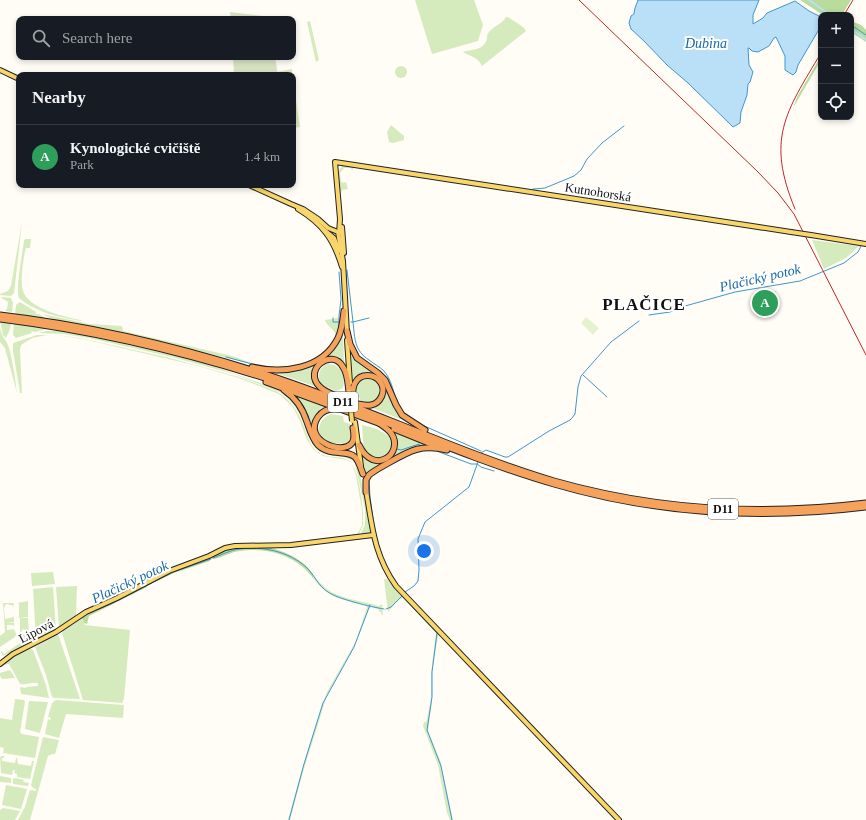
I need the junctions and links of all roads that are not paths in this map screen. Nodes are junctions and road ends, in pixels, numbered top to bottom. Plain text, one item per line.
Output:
1 (0, 70) edge
2 (16, 78) edge
3 (347, 164) junction
4 (337, 182) junction
5 (256, 188) edge
6 (291, 204) junction
7 (340, 215) junction
8 (324, 229) junction
9 (334, 231) junction
10 (339, 235) junction
11 (332, 237) junction
12 (866, 244) edge
13 (343, 268) junction
14 (344, 311) junction
15 (0, 315) edge
16 (0, 319) edge
17 (347, 331) junction
18 (208, 358) junction
19 (214, 364) junction
20 (252, 367) junction
21 (274, 385) junction
22 (351, 393) junction
23 (334, 395) junction
24 (352, 401) joint
25 (358, 404) junction
26 (343, 410) junction
27 (379, 423) junction
28 (354, 424) junction
29 (425, 430) junction
30 (358, 445) junction
31 (447, 450) junction
32 (475, 456) junction
33 (360, 458) junction
34 (481, 458) junction
35 (362, 474) junction
36 (366, 492) junction
37 (866, 503) edge
38 (866, 507) edge
39 (373, 535) junction
40 (1, 663) edge
41 (619, 820) edge

1 - 2 main road
3 - 4 main road
3 - 4 main road, Kutnohorská
3 - 12 main road, Kutnohorská, bridge
4 - 7 main road
5 - 6 main road
6 - 8 main road
6 - 9 main road
7 - 9 main road
7 - 10 main road
7 - 13 main road
8 - 11 main road
8 - 13 main road
9 - 10 main road
9 - 11 main road
10 - 11 main road
10 - 13 main road
11 - 13 main road
13 - 14 main road
13 - 17 main road
14 - 20 highway
14 - 22 main road
15 - 18 highway, D11
16 - 19 highway, D11
17 - 22 main road
17 - 29 highway
18 - 20 highway
18 - 32 highway, D11
19 - 21 highway
19 - 32 highway, D11
20 - 23 highway
21 - 26 highway
21 - 35 highway
22 - 23 highway
22 - 24 highway, bridge
22 - 25 highway
22 - 28 main road, bridge
23 - 25 highway
24 - 28 main road, bridge
25 - 29 highway
26 - 27 highway, D11
26 - 28 highway
27 - 30 highway
27 - 31 highway, D11
28 - 30 main road
28 - 33 main road
29 - 32 highway
30 - 33 main road
31 - 32 highway, D11
31 - 36 highway
32 - 34 highway
32 - 34 highway, D11
33 - 35 main road
34 - 37 highway, D11
34 - 38 highway, D11
35 - 36 main road
36 - 39 main road
39 - 40 main road, Lipová
39 - 41 main road

